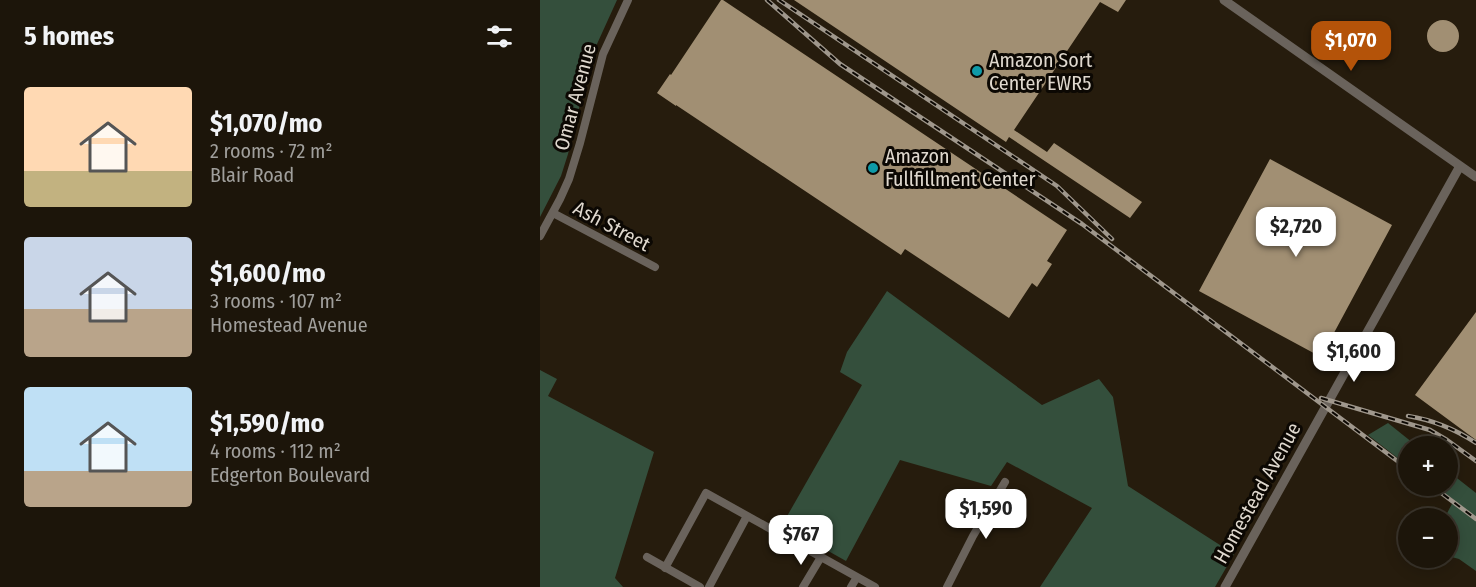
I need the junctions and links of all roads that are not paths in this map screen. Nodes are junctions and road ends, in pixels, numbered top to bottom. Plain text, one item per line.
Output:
1 (628, 0) edge
2 (1224, 0) edge
3 (1460, 165) junction
4 (1476, 177) edge
5 (553, 213) junction
6 (540, 236) edge
7 (655, 267) dead end
8 (1005, 482) dead end
9 (747, 516) junction
10 (647, 557) dead end
11 (820, 557) junction
12 (665, 568) junction
13 (856, 577) junction
14 (700, 587) edge
15 (709, 587) edge
16 (804, 587) edge
17 (851, 587) edge
18 (875, 587) edge
19 (947, 587) edge
20 (1225, 587) edge

1 - 5 street, Omar Avenue
2 - 3 street
3 - 4 street
3 - 20 street, Homestead Avenue
5 - 6 street, Omar Avenue
5 - 7 street, Ash Street
8 - 19 street
9 - 11 street
9 - 12 street
9 - 15 street
10 - 12 street
11 - 13 street
11 - 16 street
12 - 14 street
13 - 17 street
13 - 18 street

